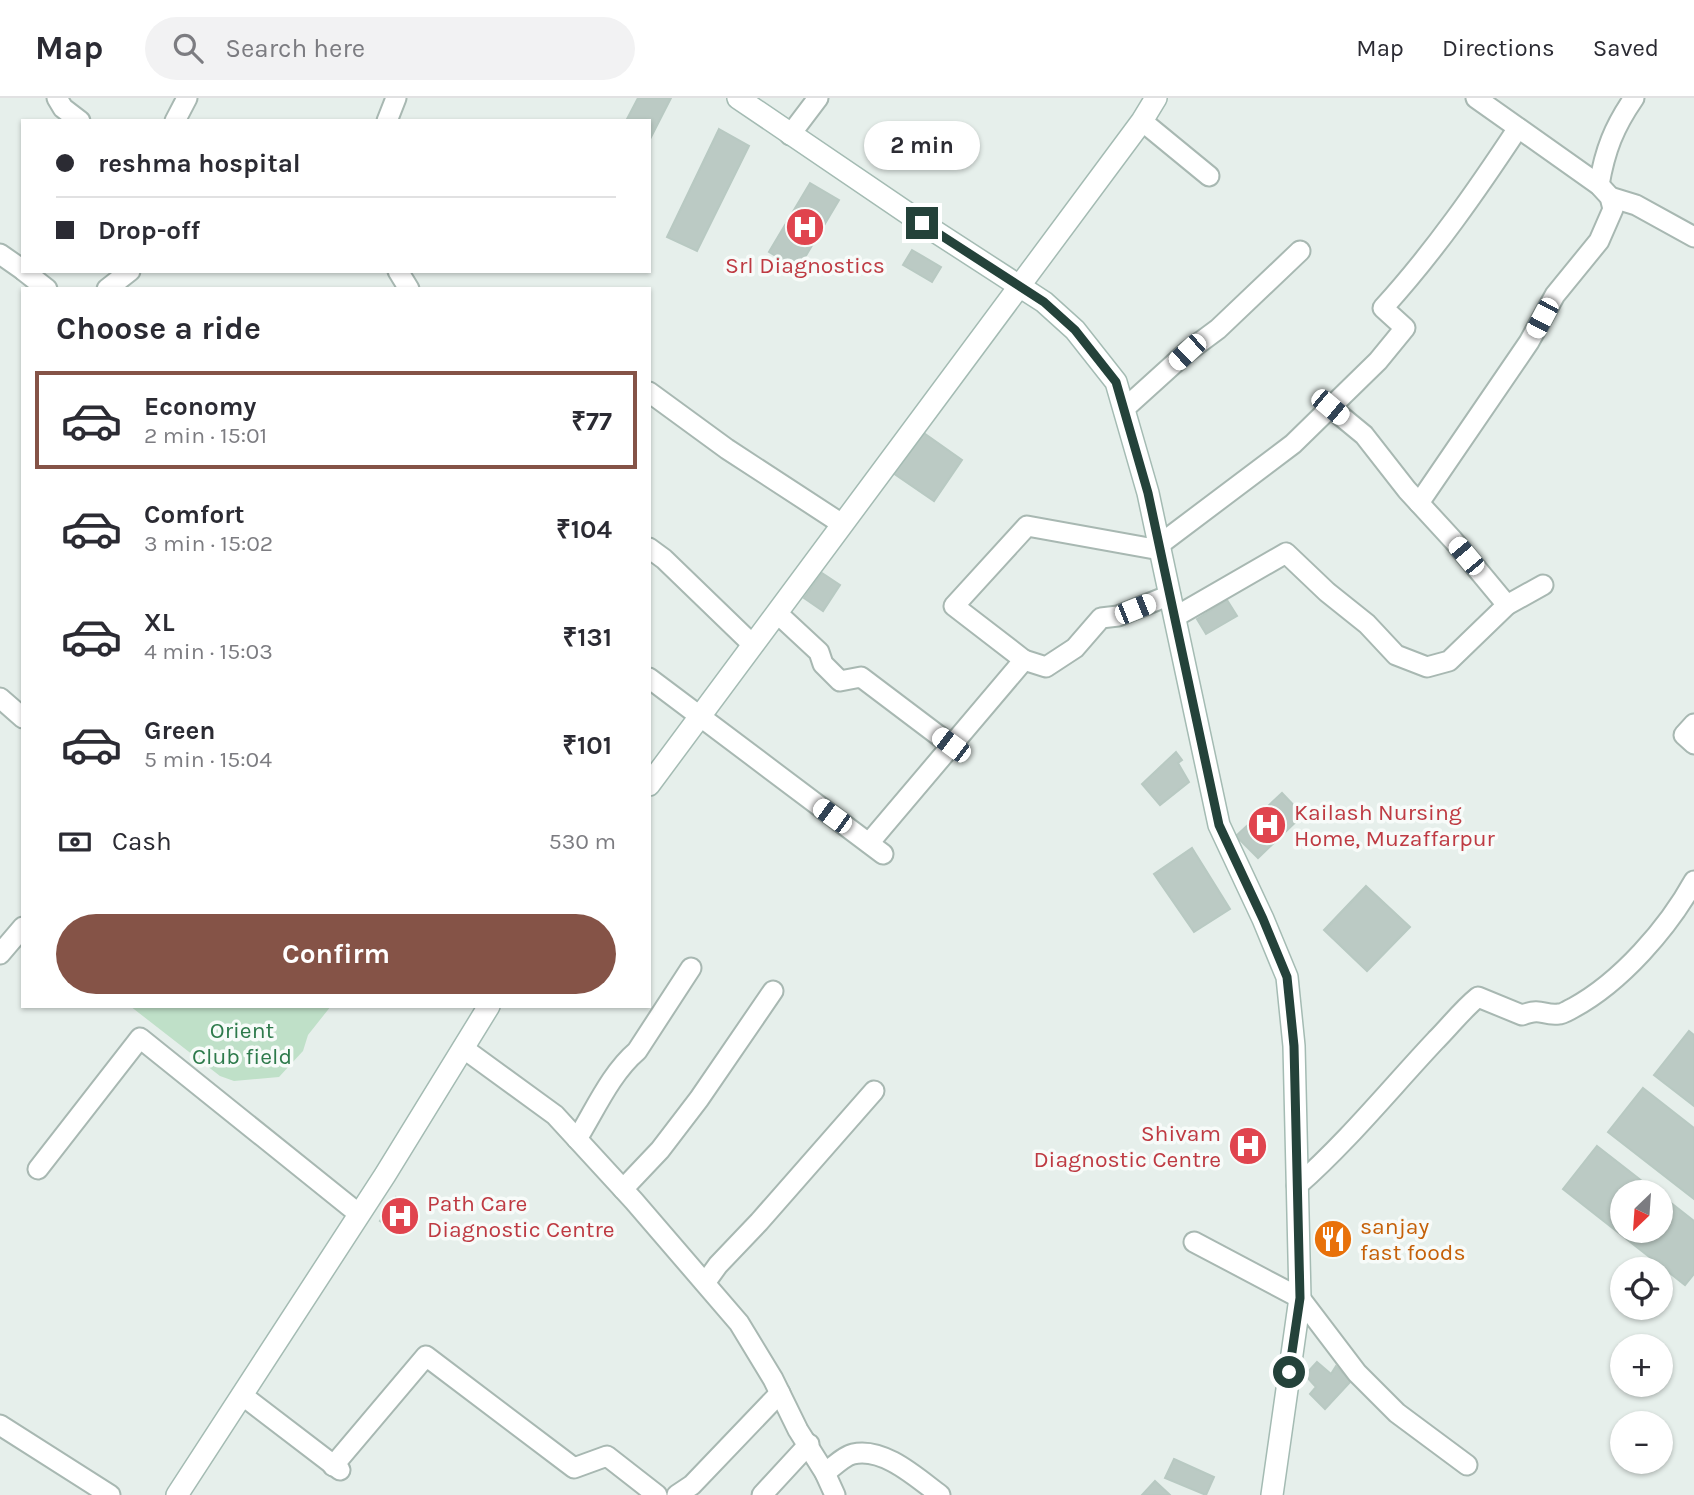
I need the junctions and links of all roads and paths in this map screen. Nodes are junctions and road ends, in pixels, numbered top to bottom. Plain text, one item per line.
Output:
1 (57, 98) edge
2 (187, 98) edge
3 (397, 98) edge
4 (738, 98) edge
5 (818, 98) edge
6 (1156, 98) edge
7 (1476, 98) edge
8 (1634, 98) edge
9 (77, 119) edge
10 (176, 119) edge
11 (388, 119) edge
12 (1142, 121) junction
13 (1518, 128) junction
14 (790, 135) junction
15 (1209, 176) dead end
16 (1605, 191) junction
17 (1694, 237) edge
18 (1300, 251) dead end
19 (0, 254) edge
20 (21, 269) edge
21 (27, 273) edge
22 (127, 273) edge
23 (1020, 286) junction
24 (44, 287) edge
25 (110, 287) edge
26 (651, 393) edge
27 (1330, 407) junction
28 (1124, 409) junction
29 (1419, 503) junction
30 (842, 524) junction
31 (1160, 548) junction
32 (651, 549) edge
33 (1543, 585) dead end
34 (1170, 595) junction
35 (1507, 605) junction
36 (777, 613) junction
37 (1175, 617) junction
38 (753, 645) junction
39 (1024, 660) junction
40 (651, 679) edge
41 (0, 698) edge
42 (21, 716) edge
43 (701, 716) junction
44 (1694, 724) edge
45 (1694, 744) edge
46 (951, 745) junction
47 (651, 783) edge
48 (1694, 881) edge
49 (21, 929) edge
50 (0, 954) edge
51 (691, 968) dead end
52 (773, 990) dead end
53 (488, 1008) edge
54 (464, 1048) junction
55 (874, 1091) dead end
56 (577, 1139) junction
57 (38, 1169) dead end
58 (1297, 1186) junction
59 (622, 1189) junction
60 (359, 1214) junction
61 (1194, 1242) dead end
62 (705, 1283) junction
63 (1300, 1298) junction
64 (780, 1393) junction
65 (242, 1395) junction
66 (0, 1425) edge
67 (809, 1444) junction
68 (1466, 1465) dead end
69 (825, 1473) junction
70 (110, 1495) edge
71 (177, 1495) edge
72 (657, 1495) edge
73 (677, 1495) edge
74 (762, 1495) edge
75 (835, 1495) edge
76 (940, 1495) edge
77 (1272, 1495) edge

1 - 9 street
2 - 10 street
3 - 11 street
4 - 14 main road
5 - 14 street
6 - 12 main road
7 - 13 street
8 - 16 street
12 - 15 street
12 - 23 main road
13 - 16 street
13 - 27 street
14 - 23 main road
16 - 17 street
16 - 29 street
18 - 28 street
19 - 20 street
21 - 24 street
22 - 25 street
23 - 28 main road
23 - 30 main road
26 - 30 street
27 - 29 street
27 - 31 street
28 - 31 main road
29 - 35 street
30 - 36 main road
31 - 34 main road
31 - 39 street
32 - 38 street
33 - 35 street
34 - 37 main road
34 - 39 street
35 - 37 street
36 - 38 main road
36 - 46 street
37 - 58 main road
38 - 43 main road
39 - 46 street
40 - 43 street
41 - 42 street
43 - 46 street
43 - 47 main road
44 - 45 street
48 - 58 street
49 - 50 street
51 - 56 street
52 - 59 street
53 - 54 main road
54 - 56 street
54 - 60 main road
55 - 62 street
56 - 59 street
57 - 60 street
58 - 63 main road
59 - 62 street
60 - 65 main road
61 - 63 street
62 - 64 street
63 - 68 street
63 - 77 main road
64 - 67 street
64 - 73 street
65 - 71 main road
65 - 72 street
66 - 70 street
67 - 69 street
67 - 74 street
69 - 75 street
69 - 76 street

